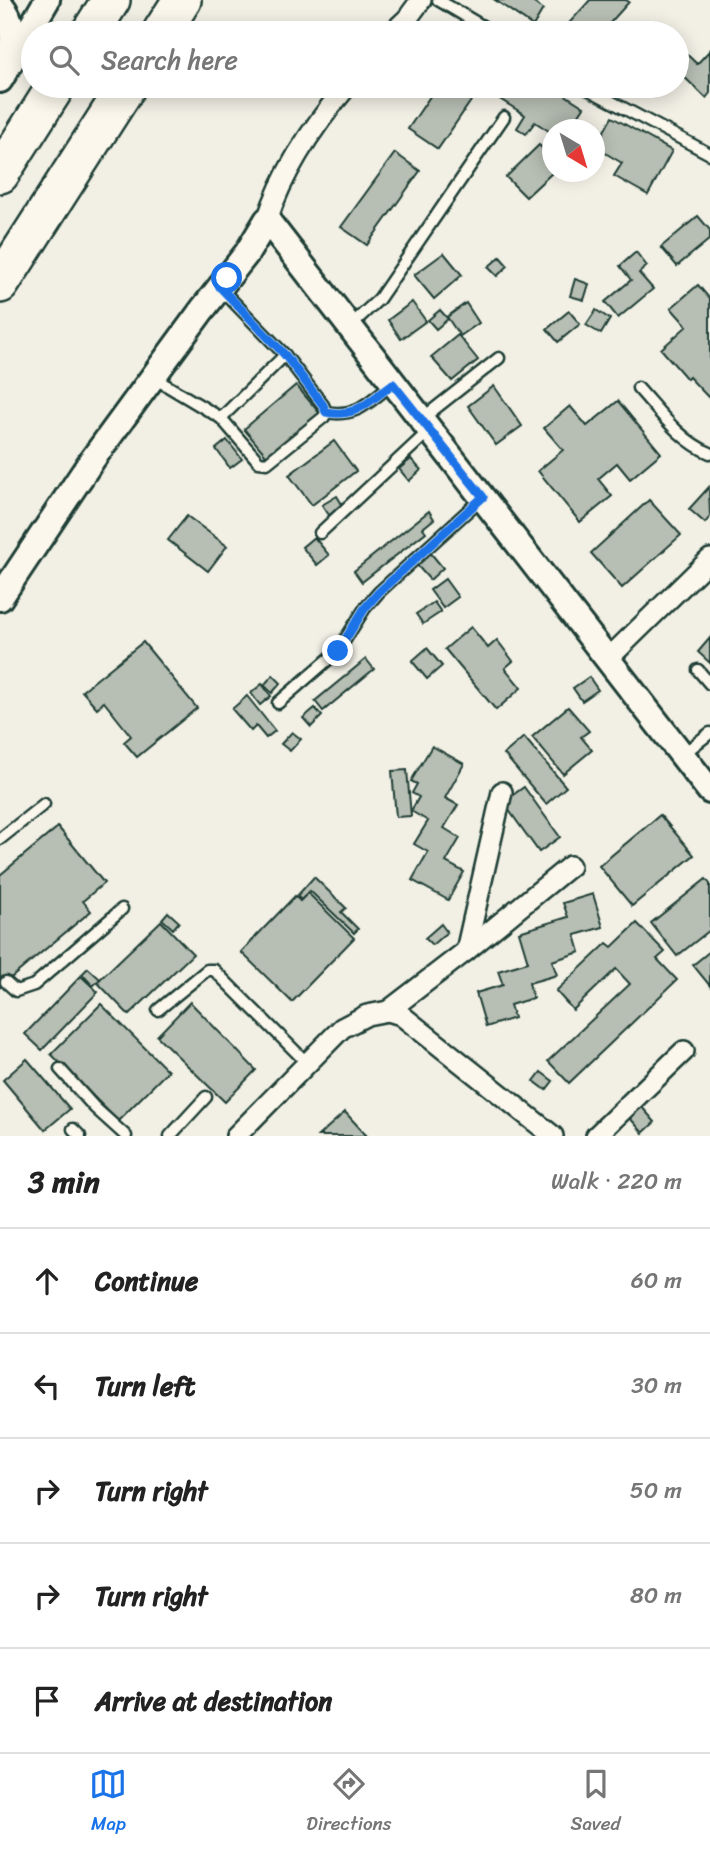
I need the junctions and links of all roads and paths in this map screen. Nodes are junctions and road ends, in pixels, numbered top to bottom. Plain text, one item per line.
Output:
1 (47, 0) edge
2 (111, 0) edge
3 (182, 0) edge
4 (421, 0) edge
5 (438, 0) edge
6 (0, 4) edge
7 (35, 21) edge
8 (98, 21) edge
9 (169, 21) edge
10 (405, 21) edge
11 (474, 21) edge
12 (21, 45) edge
13 (4, 74) edge
14 (48, 98) edge
15 (119, 98) edge
16 (336, 98) edge
17 (605, 98) edge
18 (504, 117) dead end
19 (710, 154) edge
20 (0, 174) edge
21 (267, 220) junction
22 (0, 284) edge
23 (220, 287) junction
24 (349, 327) junction
25 (285, 355) junction
26 (499, 358) dead end
27 (153, 377) junction
28 (393, 384) junction
29 (638, 388) dead end
30 (326, 412) junction
31 (221, 418) junction
32 (425, 425) junction
33 (710, 453) edge
34 (483, 497) junction
35 (320, 533) dead end
36 (710, 559) edge
37 (0, 598) edge
38 (610, 658) junction
39 (698, 670) dead end
40 (710, 684) edge
41 (278, 704) dead end
42 (710, 733) edge
43 (682, 754) junction
44 (710, 791) edge
45 (502, 792) dead end
46 (44, 804) dead end
47 (0, 839) edge
48 (570, 866) dead end
49 (122, 909) dead end
50 (466, 951) junction
51 (6, 982) dead end
52 (158, 1010) dead end
53 (388, 1012) junction
54 (684, 1051) dead end
55 (307, 1063) junction
56 (60, 1069) dead end
57 (205, 1097) dead end
58 (126, 1136) edge
59 (170, 1136) edge
60 (236, 1136) edge
61 (553, 1136) edge
62 (596, 1136) edge

1 - 7 street
2 - 8 highway
3 - 9 highway
4 - 10 street
5 - 11 lane
6 - 13 street
12 - 13 street
14 - 20 highway
15 - 22 highway
16 - 21 street
17 - 19 lane
18 - 24 lane
21 - 23 street
21 - 24 street
23 - 25 lane
23 - 27 street
24 - 28 street
25 - 30 lane
25 - 31 lane
26 - 32 lane
27 - 31 lane
27 - 37 street
28 - 30 lane
28 - 32 street
29 - 33 lane
30 - 31 lane
32 - 34 street
32 - 35 lane
34 - 38 street
34 - 41 lane
36 - 38 street
38 - 43 street
39 - 40 lane
42 - 43 lane
43 - 44 street
45 - 50 street
46 - 47 lane
48 - 50 street
49 - 51 lane
50 - 53 street
52 - 55 lane
53 - 55 street
53 - 61 street
54 - 62 street
55 - 60 street
56 - 58 lane
57 - 59 lane

